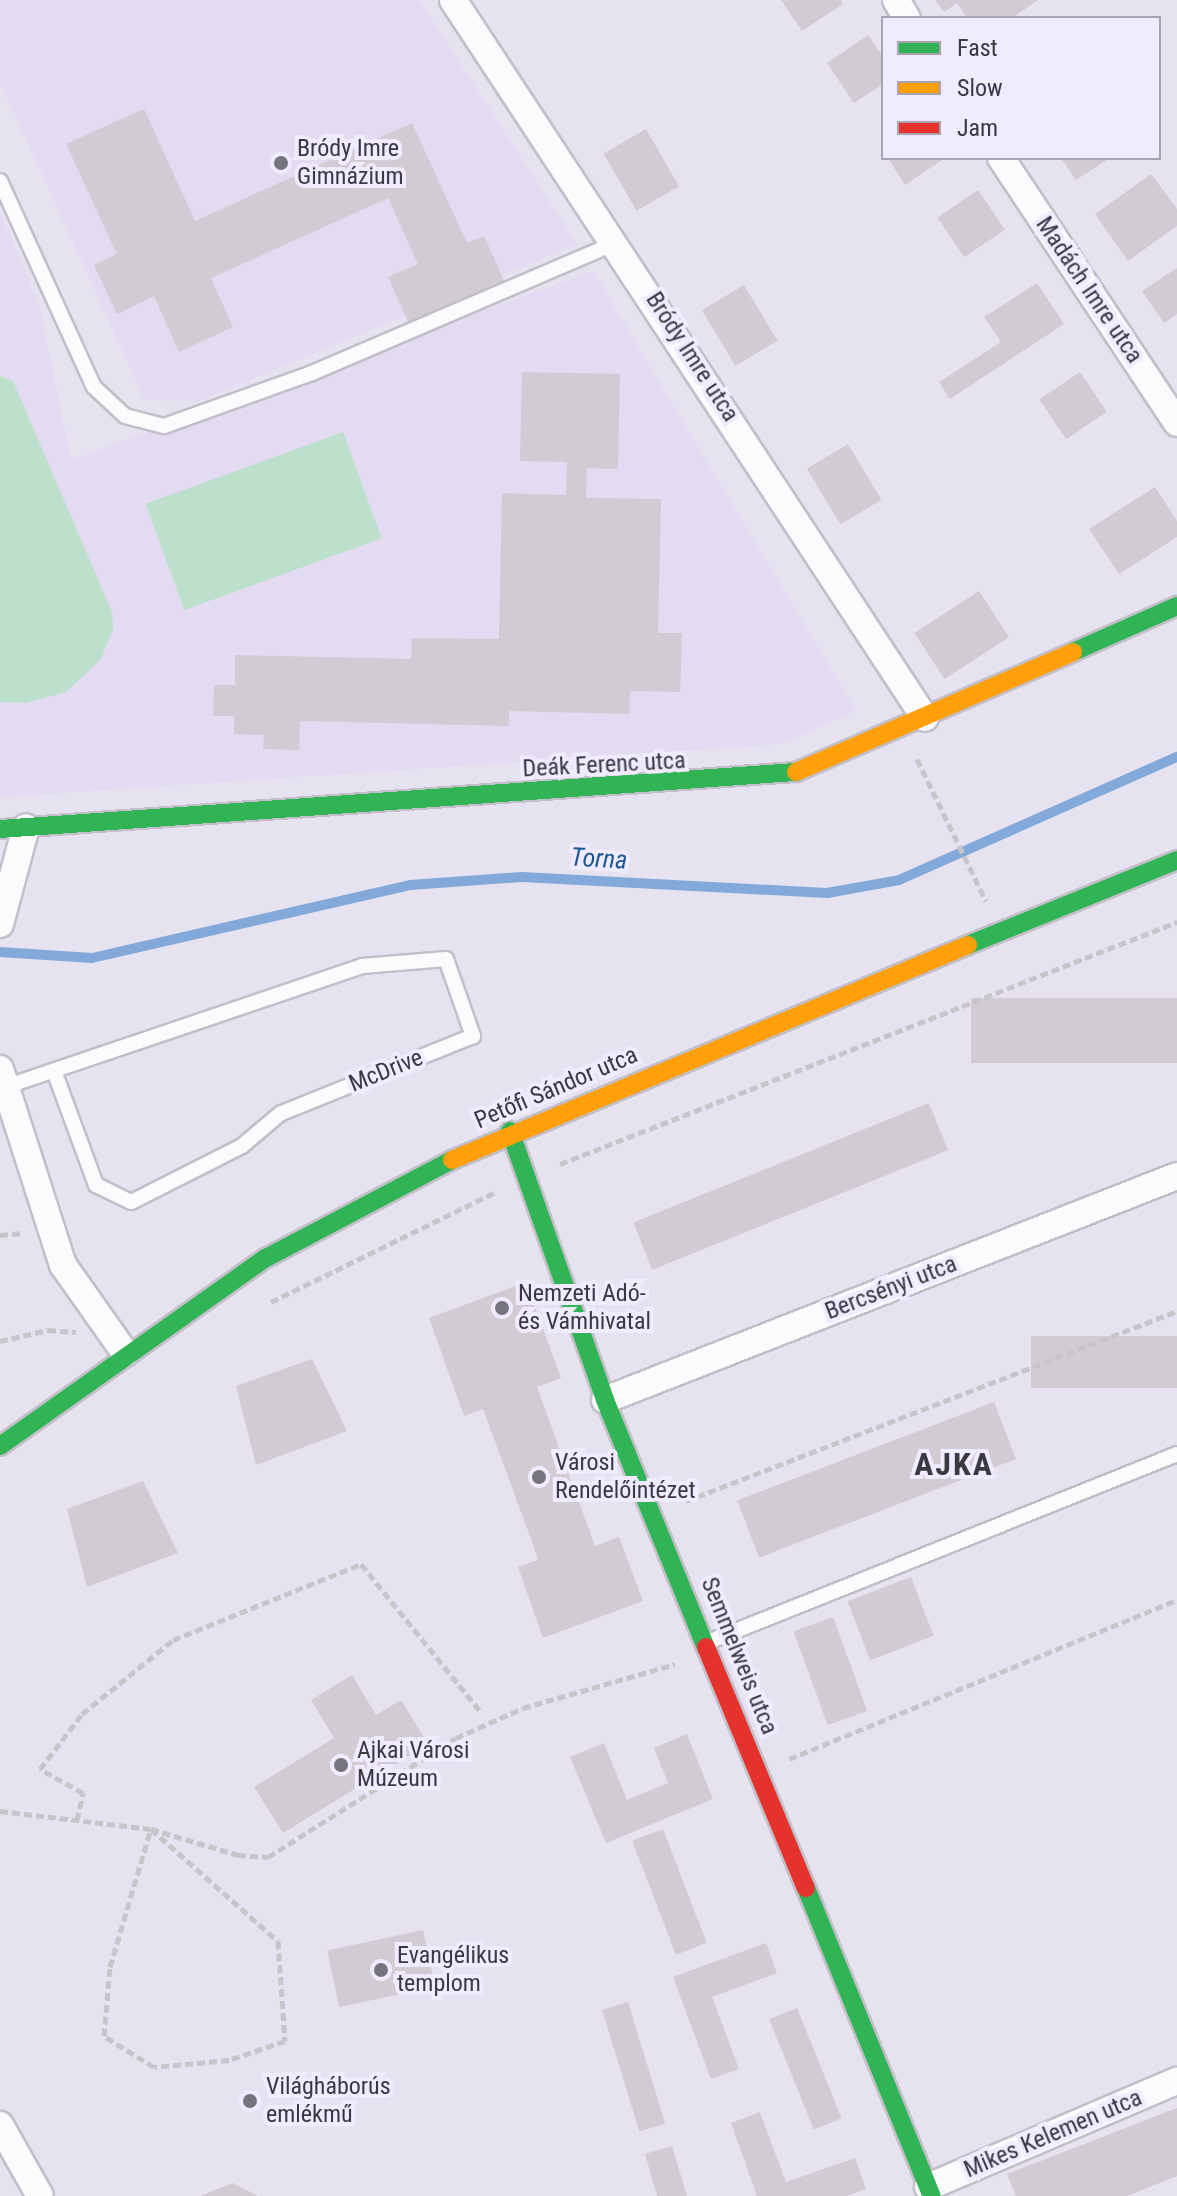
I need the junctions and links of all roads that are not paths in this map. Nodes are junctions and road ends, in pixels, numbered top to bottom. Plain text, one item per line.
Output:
1 (453, 0) edge
2 (1002, 160) edge
3 (0, 181) edge
4 (618, 242) junction
5 (1173, 408) edge
6 (1177, 606) edge
7 (913, 723) junction
8 (13, 828) edge
9 (1177, 860) edge
10 (1, 922) edge
11 (54, 1071) junction
12 (3, 1078) edge
13 (510, 1131) junction
14 (1177, 1176) edge
15 (118, 1344) junction
16 (605, 1400) junction
17 (0, 1446) edge
18 (1177, 1454) edge
19 (710, 1648) junction
20 (1177, 2081) edge
21 (0, 2125) edge
22 (930, 2192) edge
23 (40, 2196) edge

1 - 4 street, Bródy Imre utca
2 - 5 street, Madách Imre utca
3 - 4 lane
4 - 7 street, Bródy Imre utca
6 - 7 street, Deák Ferenc utca
7 - 8 street, Deák Ferenc utca
8 - 10 street
9 - 13 street, Petőfi Sándor utca
11 - 11 lane, McDrive
11 - 12 lane
12 - 15 street
13 - 15 street, Petőfi Sándor utca
13 - 16 street, Semmelweis utca
14 - 16 street, Bercsényi utca
15 - 17 street, Petőfi Sándor utca
16 - 19 street, Semmelweis utca
18 - 19 lane
19 - 22 street, Semmelweis utca
20 - 22 street, Mikes Kelemen utca
21 - 23 street

